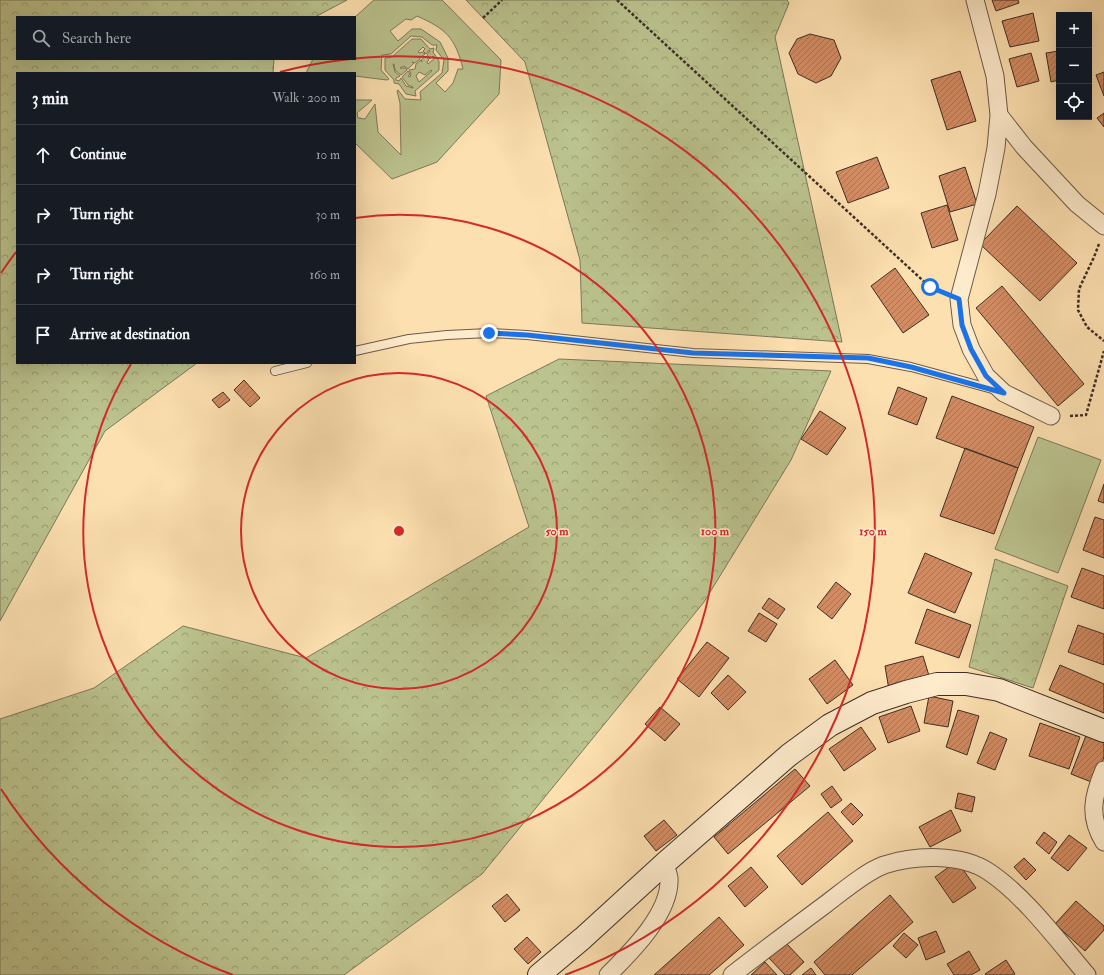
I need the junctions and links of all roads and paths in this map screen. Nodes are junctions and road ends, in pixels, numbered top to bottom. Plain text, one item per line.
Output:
1 (502, 0) edge
2 (618, 0) edge
3 (975, 0) edge
4 (483, 18) dead end
5 (999, 115) junction
6 (1104, 226) edge
7 (1099, 244) dead end
8 (959, 299) junction
9 (1104, 341) edge
10 (356, 351) edge
11 (1104, 351) edge
12 (303, 364) edge
13 (275, 371) dead end
14 (1004, 393) junction
15 (1086, 415) dead end
16 (1051, 416) dead end
17 (1104, 731) edge
18 (1104, 770) edge
19 (1104, 842) edge
20 (665, 863) junction
21 (539, 975) edge
22 (608, 975) edge
23 (732, 975) edge
24 (1086, 975) edge

1 - 4 path
2 - 8 path
3 - 5 street
5 - 6 street
5 - 8 street
7 - 9 path
8 - 14 street
10 - 14 lane
11 - 15 path
12 - 13 lane
14 - 16 street
17 - 20 street
18 - 19 street
20 - 21 street
20 - 22 street
23 - 24 street

